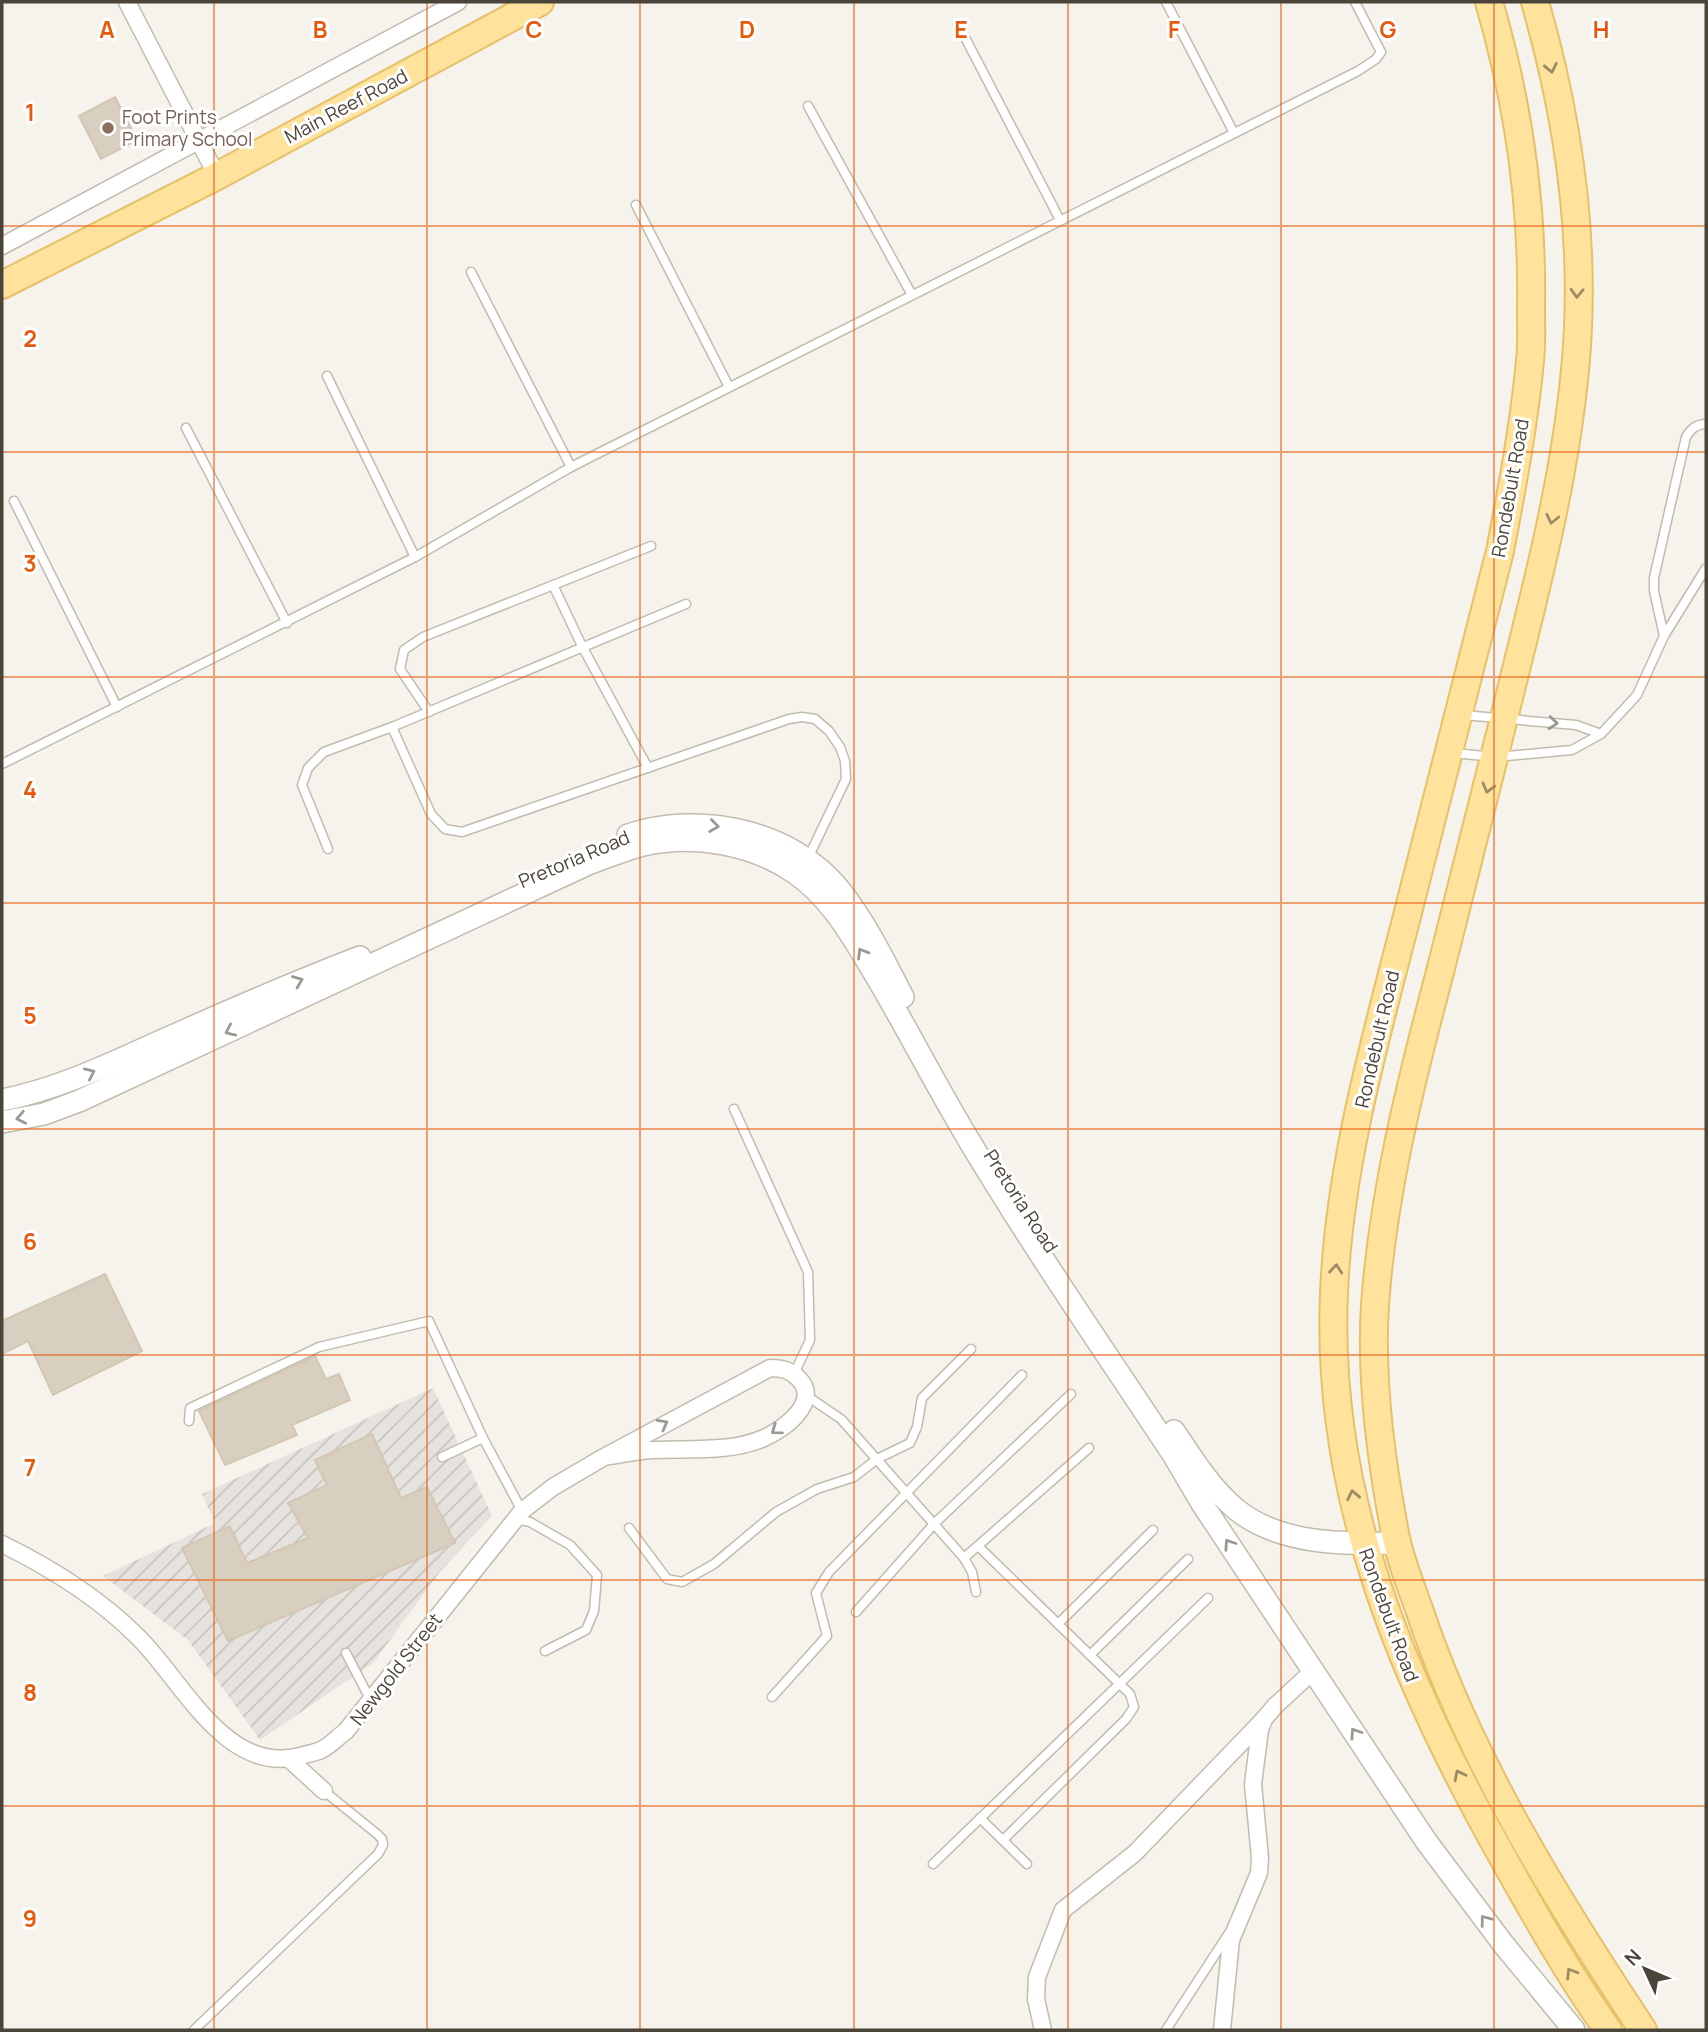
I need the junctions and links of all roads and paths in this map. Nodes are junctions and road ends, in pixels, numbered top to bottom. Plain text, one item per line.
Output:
1 (128, 2) edge
2 (457, 2) edge
3 (540, 2) edge
4 (1166, 2) edge
5 (1355, 2) edge
6 (1487, 2) edge
7 (1535, 2) edge
8 (958, 24) dead end
9 (808, 106) dead end
10 (1234, 133) junction
11 (198, 140) junction
12 (217, 176) junction
13 (636, 205) dead end
14 (1060, 220) junction
15 (2, 244) edge
16 (471, 272) dead end
17 (2, 285) edge
18 (912, 295) junction
19 (327, 376) dead end
20 (729, 387) junction
21 (1706, 424) edge
22 (186, 428) dead end
23 (571, 467) junction
24 (14, 500) dead end
25 (651, 546) dead end
26 (415, 557) junction
27 (1706, 568) edge
28 (554, 585) junction
29 (686, 604) dead end
30 (287, 623) junction
31 (1664, 636) junction
32 (582, 646) junction
33 (117, 707) junction
34 (429, 712) junction
35 (1458, 715) junction
36 (1504, 719) junction
37 (392, 727) junction
38 (1601, 734) junction
39 (1449, 753) junction
40 (1496, 757) junction
41 (2, 764) edge
42 (648, 768) junction
43 (328, 849) dead end
44 (778, 853) junction
45 (807, 861) junction
46 (59, 1097) junction
47 (2, 1100) edge
48 (734, 1109) dead end
49 (2, 1122) edge
50 (1049, 1255) junction
51 (971, 1349) dead end
52 (794, 1374) junction
53 (1022, 1375) dead end
54 (1071, 1394) dead end
55 (807, 1396) junction
56 (190, 1421) dead end
57 (1161, 1424) junction
58 (483, 1438) junction
59 (1089, 1448) dead end
60 (442, 1457) dead end
61 (604, 1457) junction
62 (877, 1459) junction
63 (906, 1493) junction
64 (519, 1515) junction
65 (934, 1524) junction
66 (629, 1528) dead end
67 (1153, 1530) dead end
68 (1397, 1543) junction
69 (2, 1544) edge
70 (1363, 1544) junction
71 (978, 1546) junction
72 (964, 1558) junction
73 (1188, 1559) dead end
74 (976, 1592) dead end
75 (1208, 1598) dead end
76 (856, 1612) dead end
77 (1058, 1624) junction
78 (545, 1651) dead end
79 (346, 1653) dead end
80 (1090, 1655) junction
81 (1313, 1671) junction
82 (1119, 1684) junction
83 (772, 1697) dead end
84 (371, 1701) junction
85 (1264, 1719) junction
86 (289, 1759) junction
87 (324, 1791) joint
88 (980, 1818) junction
89 (1003, 1840) junction
90 (933, 1864) dead end
91 (1027, 1864) dead end
92 (1239, 1918) junction
93 (194, 2030) edge
94 (1042, 2030) edge
95 (1166, 2030) edge
96 (1222, 2030) edge
97 (1574, 2030) edge
98 (1608, 2030) edge
99 (1643, 2030) edge

1 - 11 street
2 - 11 street, Main Reef Road
3 - 12 main road, Main Reef Road
4 - 10 lane
5 - 10 lane
6 - 35 main road, Rondebult Road
7 -> 36 main road, Rondebult Road
8 - 14 lane
9 - 18 lane
10 - 14 lane
11 - 12 street
11 - 15 street, Main Reef Road
12 - 17 main road, Main Reef Road
13 - 20 lane
14 - 18 lane
16 - 23 lane
18 - 20 lane
19 - 26 lane
20 - 23 lane
21 - 31 lane
22 - 30 lane
23 - 26 lane
24 - 33 lane
25 - 28 lane
26 - 30 lane
27 - 31 lane
28 - 32 lane
28 - 34 lane
29 - 32 lane
30 - 33 lane
31 - 38 lane
32 - 34 lane
32 - 42 lane
33 - 41 lane
34 - 37 lane
35 - 36 lane
35 - 39 main road, Rondebult Road
36 -> 38 lane
36 - 40 main road, Rondebult Road
37 - 42 lane
37 - 43 lane
38 - 40 lane
39 - 40 lane
70 -> 39 main road, Rondebult Road
40 -> 68 main road, Rondebult Road
42 - 45 lane
44 - 45 street, Pretoria Road
44 - 46 street, Pretoria Road
50 -> 44 street, Pretoria Road
45 - 50 street, Pretoria Road
46 - 47 street, Pretoria Road
46 -> 49 street, Pretoria Road
48 - 52 lane
50 - 57 street, Pretoria Road
51 - 62 lane
52 - 55 street
61 -> 52 street, Newgold Street
53 - 63 lane
54 - 65 lane
55 -> 61 street
55 - 62 lane
56 - 58 lane
57 - 70 street
81 -> 57 street
58 - 60 lane
58 - 64 lane
59 - 71 lane
61 - 64 street, Newgold Street
62 - 63 lane
62 - 66 lane
63 - 65 lane
63 - 83 lane
64 - 78 lane
64 - 84 street, Newgold Street
65 - 72 lane
65 - 76 lane
67 - 77 lane
68 - 70 street
68 - 99 main road, Rondebult Road
69 - 86 street, Newgold Street
98 -> 70 main road, Rondebult Road
71 - 72 lane
71 - 77 lane
72 - 74 lane
73 - 80 lane
75 - 82 lane
77 - 80 lane
79 - 84 lane
80 - 82 lane
81 - 85 street
97 -> 81 street
82 - 88 lane
82 - 89 lane
84 - 86 street, Newgold Street
85 - 92 street
85 - 94 street
86 - 87 street
87 - 93 lane
88 - 89 lane
88 - 90 lane
89 - 91 lane
92 - 95 lane
92 - 96 street

